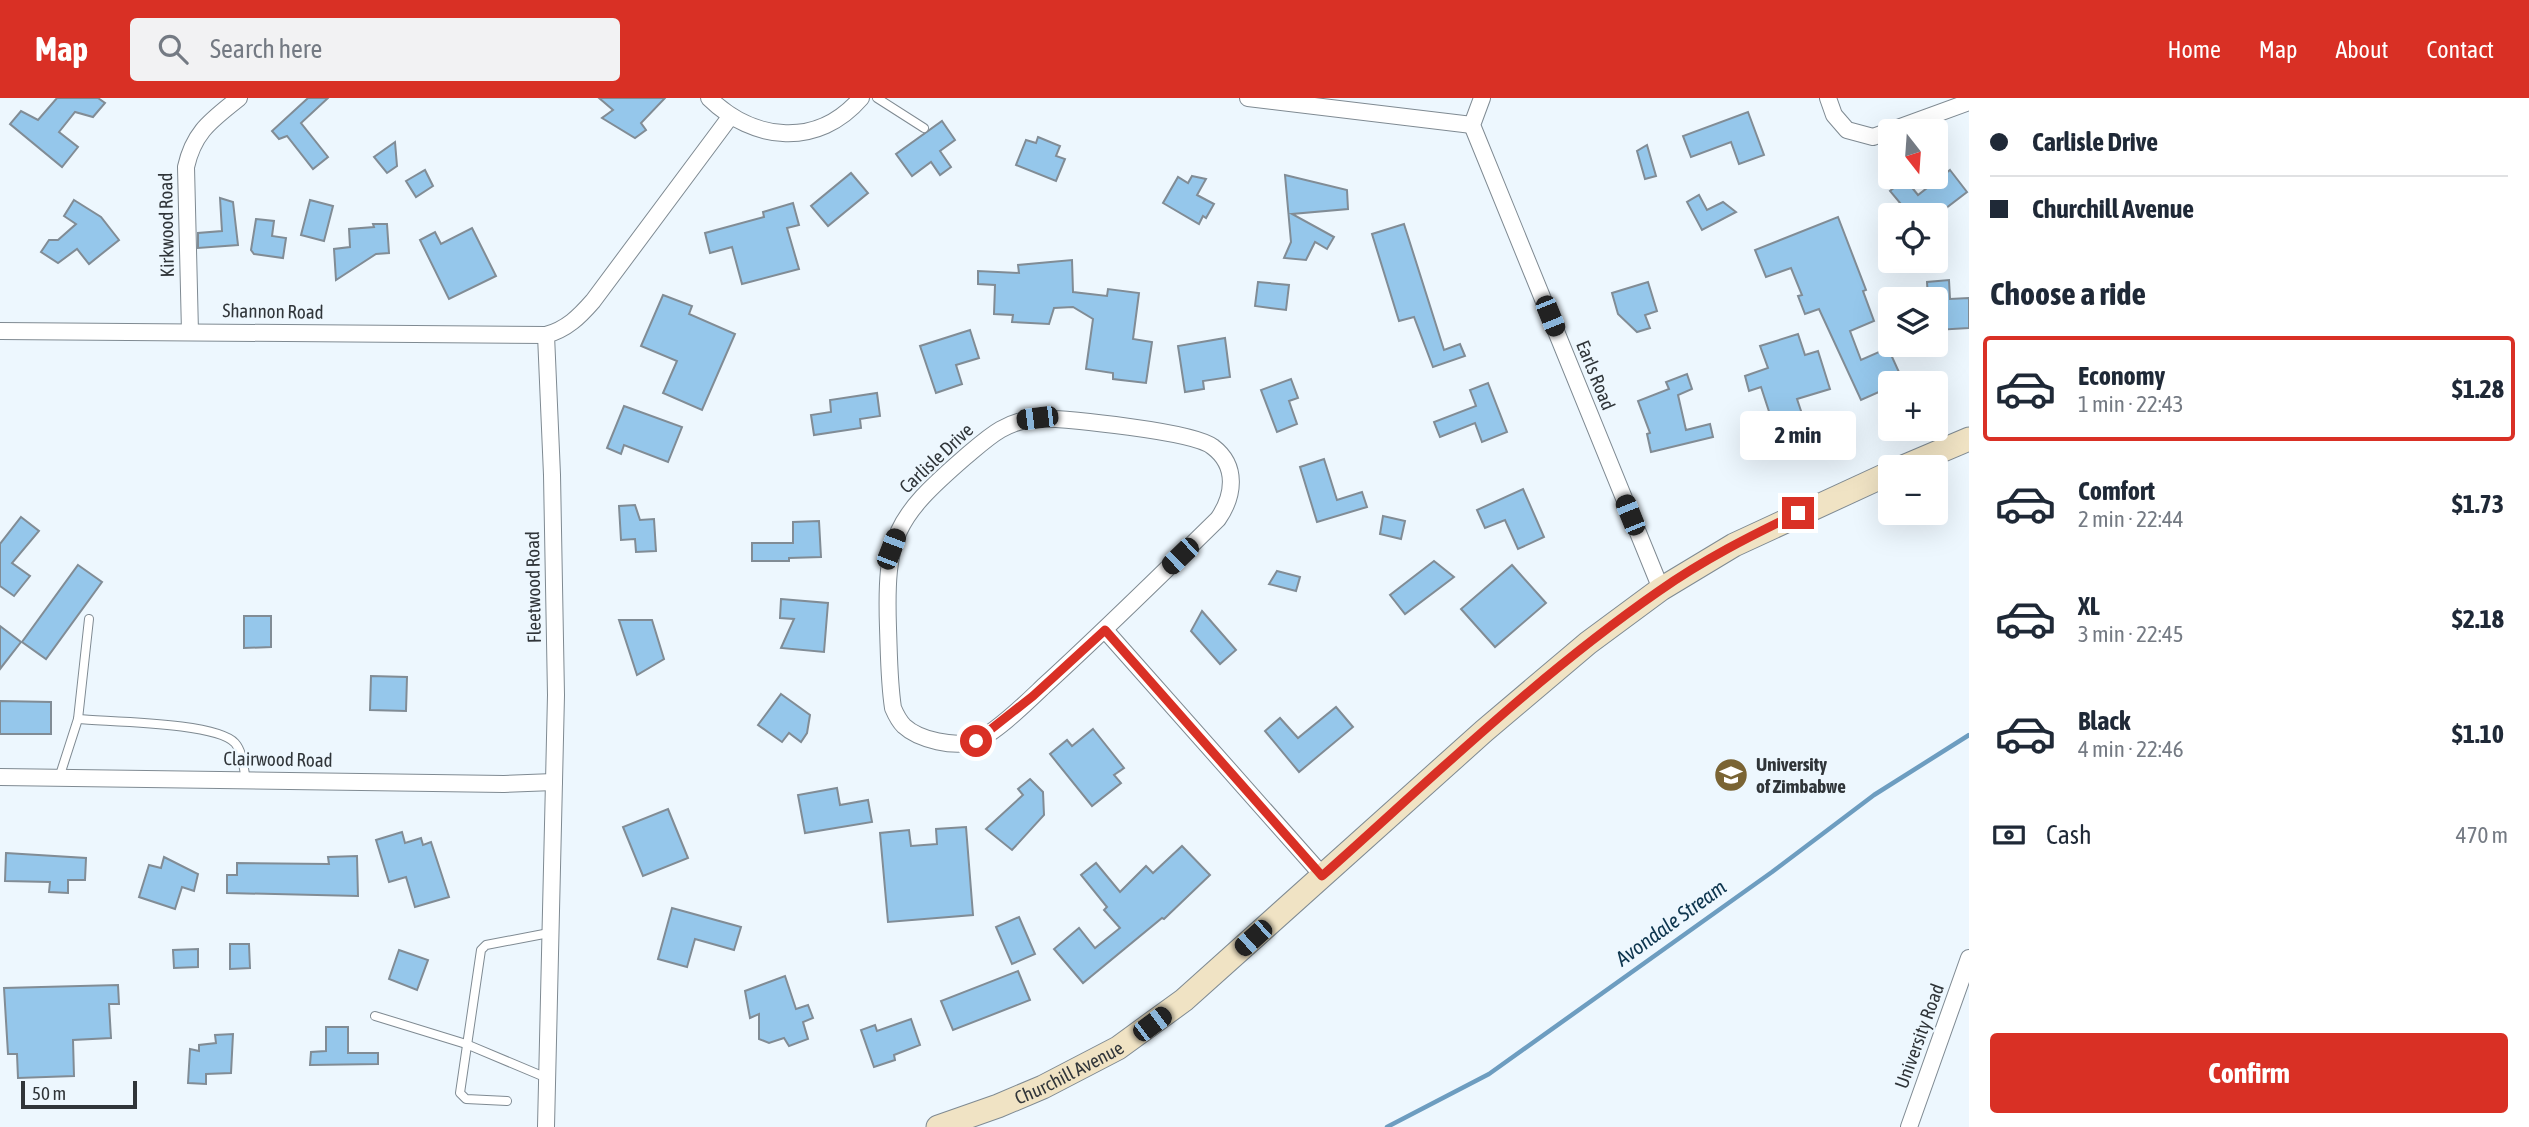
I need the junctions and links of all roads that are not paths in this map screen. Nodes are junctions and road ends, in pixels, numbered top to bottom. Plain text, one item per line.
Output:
1 (239, 98) edge
2 (709, 98) edge
3 (861, 98) edge
4 (877, 98) edge
5 (1248, 98) edge
6 (1482, 98) edge
7 (1828, 98) edge
8 (1969, 102) edge
9 (730, 117) junction
10 (1472, 125) junction
11 (924, 128) dead end
12 (0, 331) edge
13 (190, 332) junction
14 (546, 335) junction
15 (1969, 439) edge
16 (1946, 449) junction
17 (1932, 455) edge
18 (1969, 460) edge
19 (1878, 479) edge
20 (1661, 589) junction
21 (89, 619) dead end
22 (1105, 630) junction
23 (78, 719) junction
24 (0, 777) edge
25 (59, 778) junction
26 (246, 779) junction
27 (554, 782) junction
28 (1322, 876) junction
29 (549, 933) junction
30 (1969, 958) edge
31 (375, 1016) dead end
32 (466, 1044) junction
33 (547, 1078) junction
34 (507, 1101) dead end
35 (546, 1127) edge
36 (937, 1127) edge
37 (1909, 1127) edge

1 - 13 street, Kirkwood Road
2 - 9 street
3 - 9 street
4 - 11 lane
5 - 10 street
6 - 10 street
7 - 8 street
9 - 14 street
10 - 20 street, Earls Road
12 - 13 street, Shannon Road
13 - 14 street, Shannon Road
14 - 27 street, Fleetwood Road
15 - 16 main road
16 - 17 main road
16 - 18 main road
19 - 20 main road, Churchill Avenue
20 - 28 main road, Churchill Avenue
21 - 23 lane
22 - 22 street, Carlisle Drive
22 - 28 street
23 - 25 lane
23 - 26 lane
24 - 25 street, Clairwood Road
25 - 26 street, Clairwood Road
26 - 27 street, Clairwood Road
27 - 29 street, Fleetwood Road
28 - 36 main road, Churchill Avenue
29 - 32 lane
29 - 33 street, Fleetwood Road
30 - 37 street, University Road
31 - 32 lane
32 - 33 lane
32 - 34 lane
33 - 35 street, Fleetwood Road

